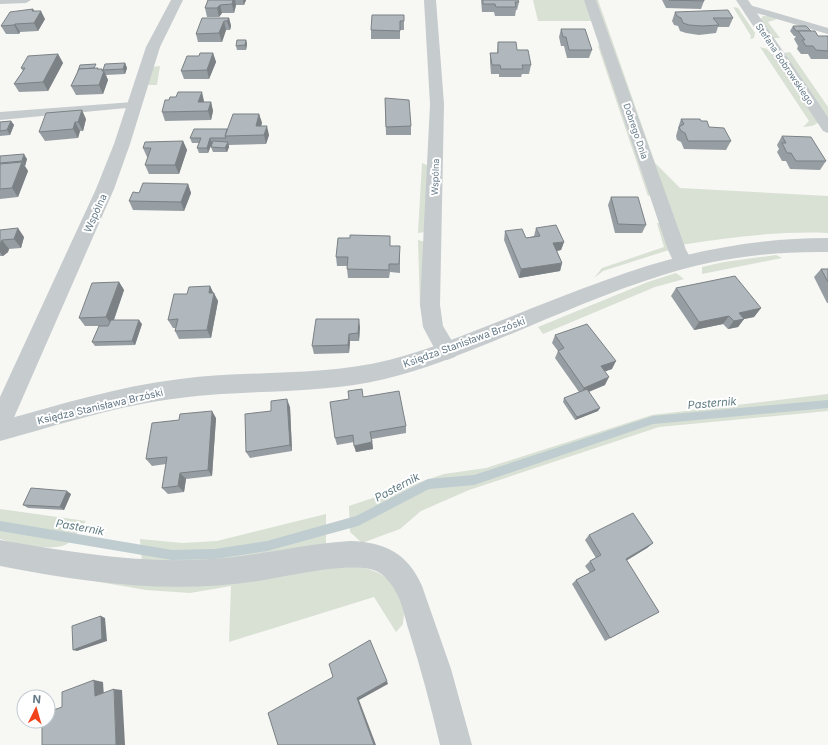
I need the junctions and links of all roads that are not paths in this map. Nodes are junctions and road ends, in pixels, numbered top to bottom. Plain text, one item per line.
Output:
1 (26, 0) edge
2 (177, 0) edge
3 (430, 0) edge
4 (590, 0) edge
5 (0, 1) edge
6 (744, 3) edge
7 (828, 31) edge
8 (134, 105) junction
9 (0, 116) edge
10 (828, 128) edge
11 (828, 246) edge
12 (683, 262) junction
13 (447, 351) junction
14 (0, 422) edge
15 (0, 431) edge
16 (0, 553) edge
17 (456, 745) edge

1 - 5 lane
2 - 8 street, Wspólna
3 - 13 street, Wspólna
4 - 12 street, Dobrego Dnia
6 - 7 lane
6 - 10 street, Stefana Bobrowskiego
8 - 9 lane
8 - 14 street, Wspólna
11 - 12 street, Księdza Stanisława Brzóski
12 - 13 street, Księdza Stanisława Brzóski
13 - 15 street, Księdza Stanisława Brzóski
16 - 17 street

